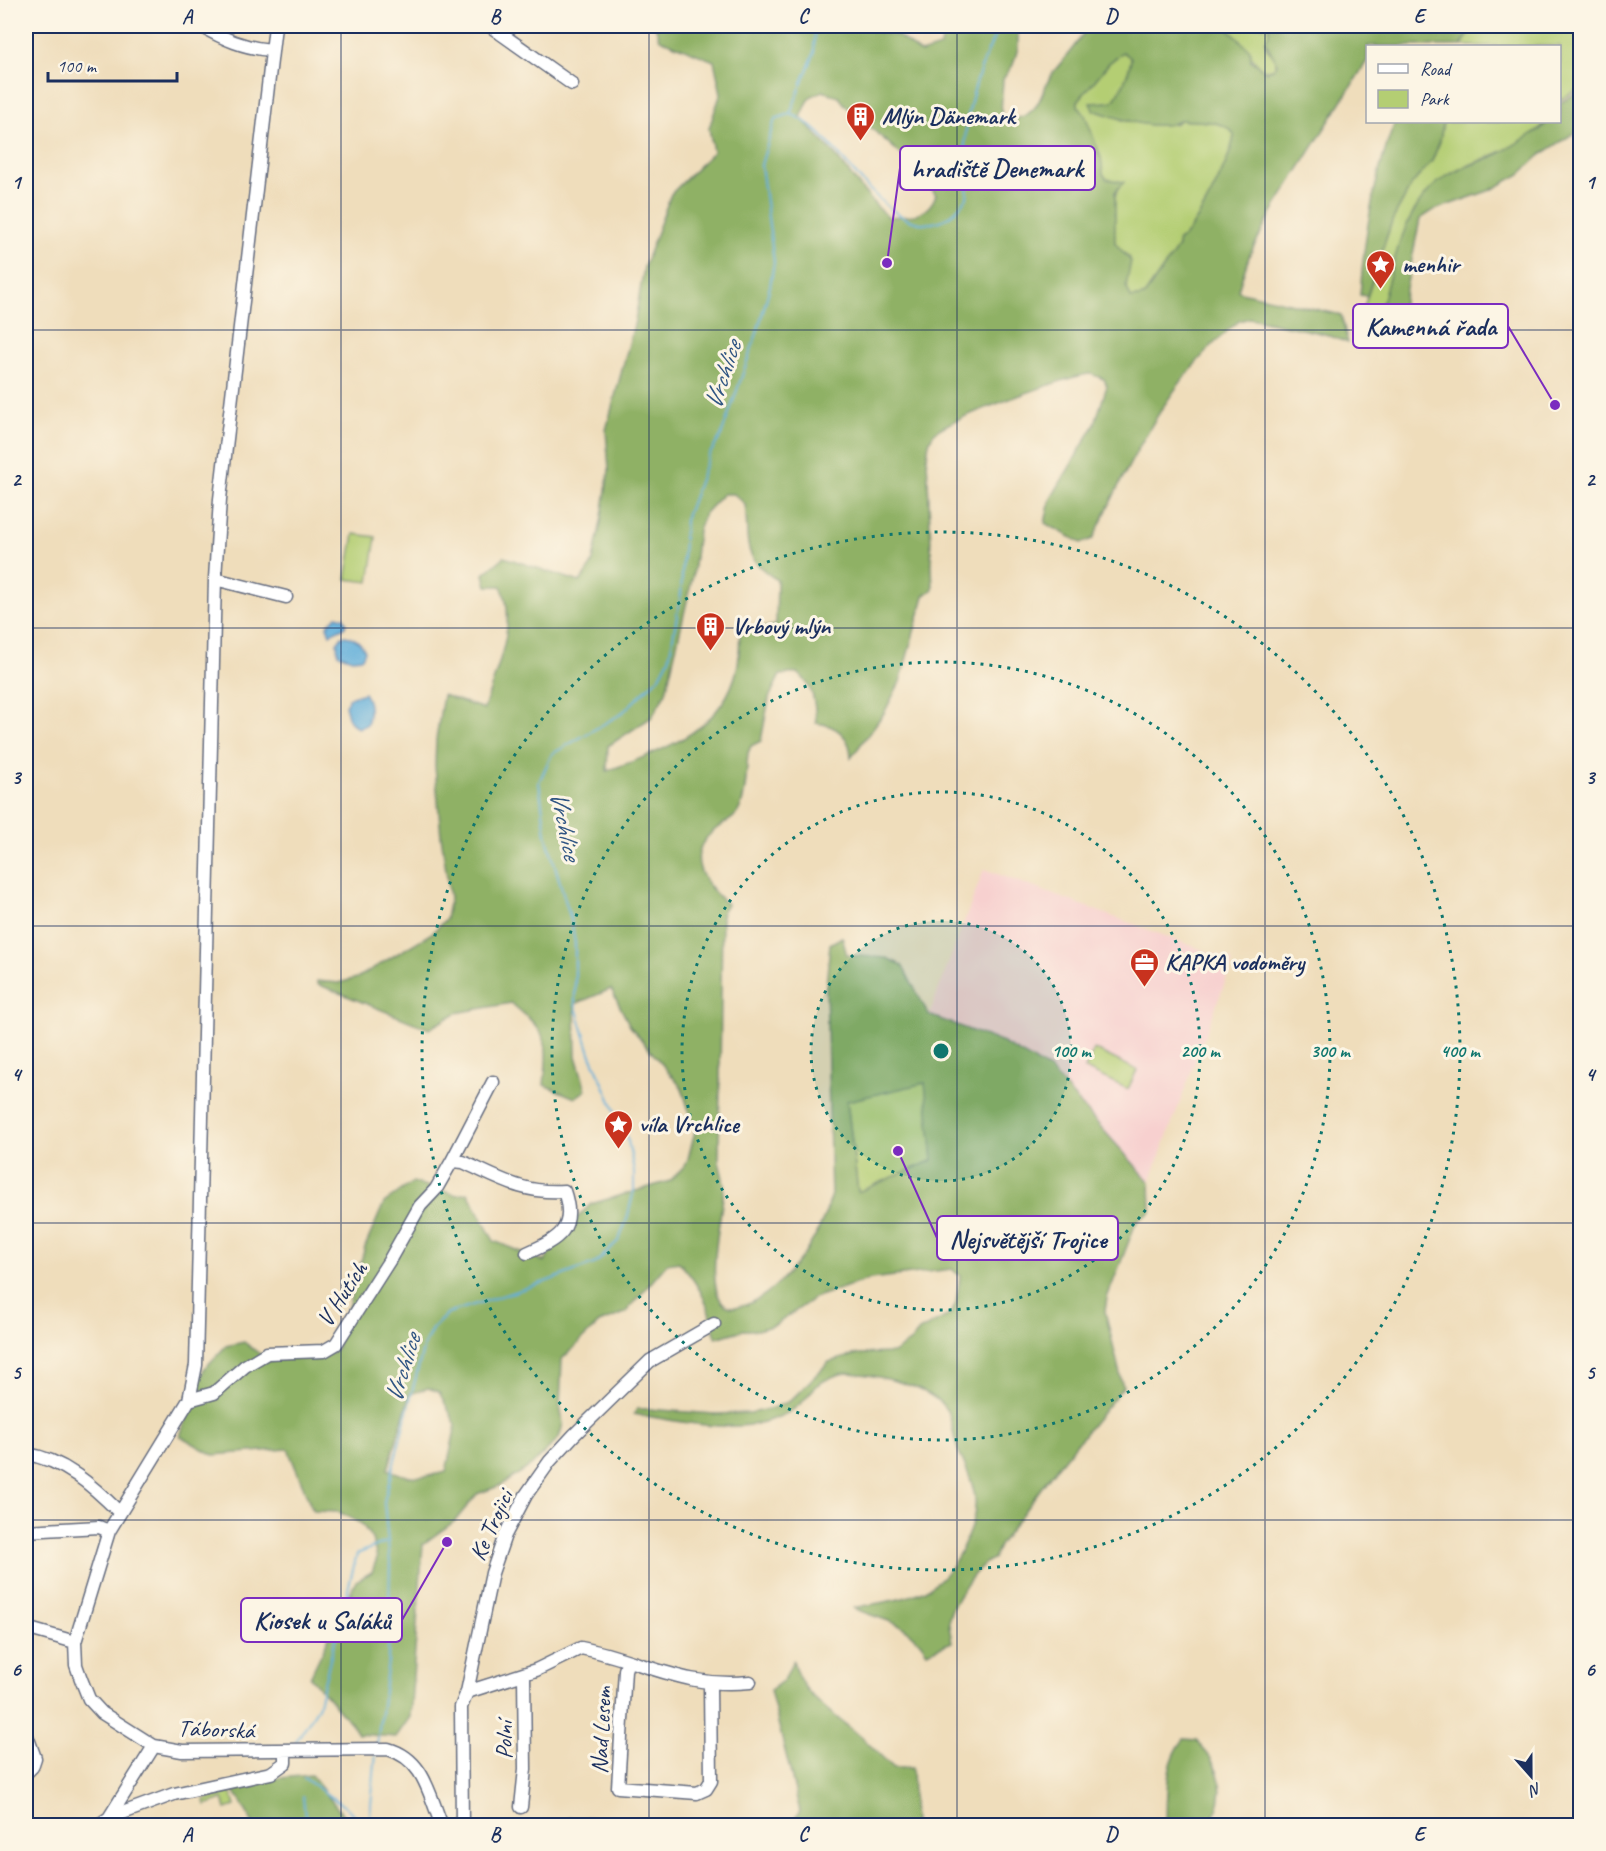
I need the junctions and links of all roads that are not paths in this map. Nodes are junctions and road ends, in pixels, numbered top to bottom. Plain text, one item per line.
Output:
1 (201, 26) edge
2 (490, 26) edge
3 (276, 27) edge
4 (271, 50) junction
5 (572, 84) dead end
6 (215, 579) junction
7 (286, 597) dead end
8 (493, 1082) dead end
9 (452, 1161) junction
10 (527, 1253) dead end
11 (714, 1324) dead end
12 (189, 1400) junction
13 (26, 1454) edge
14 (119, 1512) junction
15 (26, 1531) edge
16 (109, 1531) junction
17 (26, 1628) edge
18 (75, 1642) junction
19 (628, 1661) junction
20 (524, 1674) junction
21 (750, 1682) dead end
22 (710, 1684) junction
23 (467, 1692) junction
24 (26, 1732) edge
25 (154, 1746) junction
26 (285, 1752) junction
27 (26, 1773) edge
28 (522, 1807) dead end
29 (109, 1818) junction
30 (98, 1826) edge
31 (442, 1826) edge
32 (462, 1826) edge

1 - 4 street
2 - 5 street
3 - 4 street, Táborská
4 - 6 street, Táborská
6 - 7 street
6 - 12 street, Táborská
8 - 9 street, V Hutích
9 - 10 street
9 - 12 street, V Hutích
11 - 23 street, Ke Trojici
12 - 14 street, Táborská
13 - 14 street
14 - 16 street, Táborská
15 - 16 street
16 - 18 street, Táborská
17 - 18 street
18 - 25 street, Táborská
19 - 20 street, Nad Lesem
19 - 22 street, Nad Lesem
19 - 22 street, Nad Lesem
20 - 23 street, Nad Lesem
20 - 28 street, Polní
21 - 22 street, Nad Lesem
23 - 32 street, Ke Trojici
24 - 27 street
25 - 26 street, Táborská
25 - 29 street
26 - 29 street
26 - 31 street, Táborská
29 - 30 street

